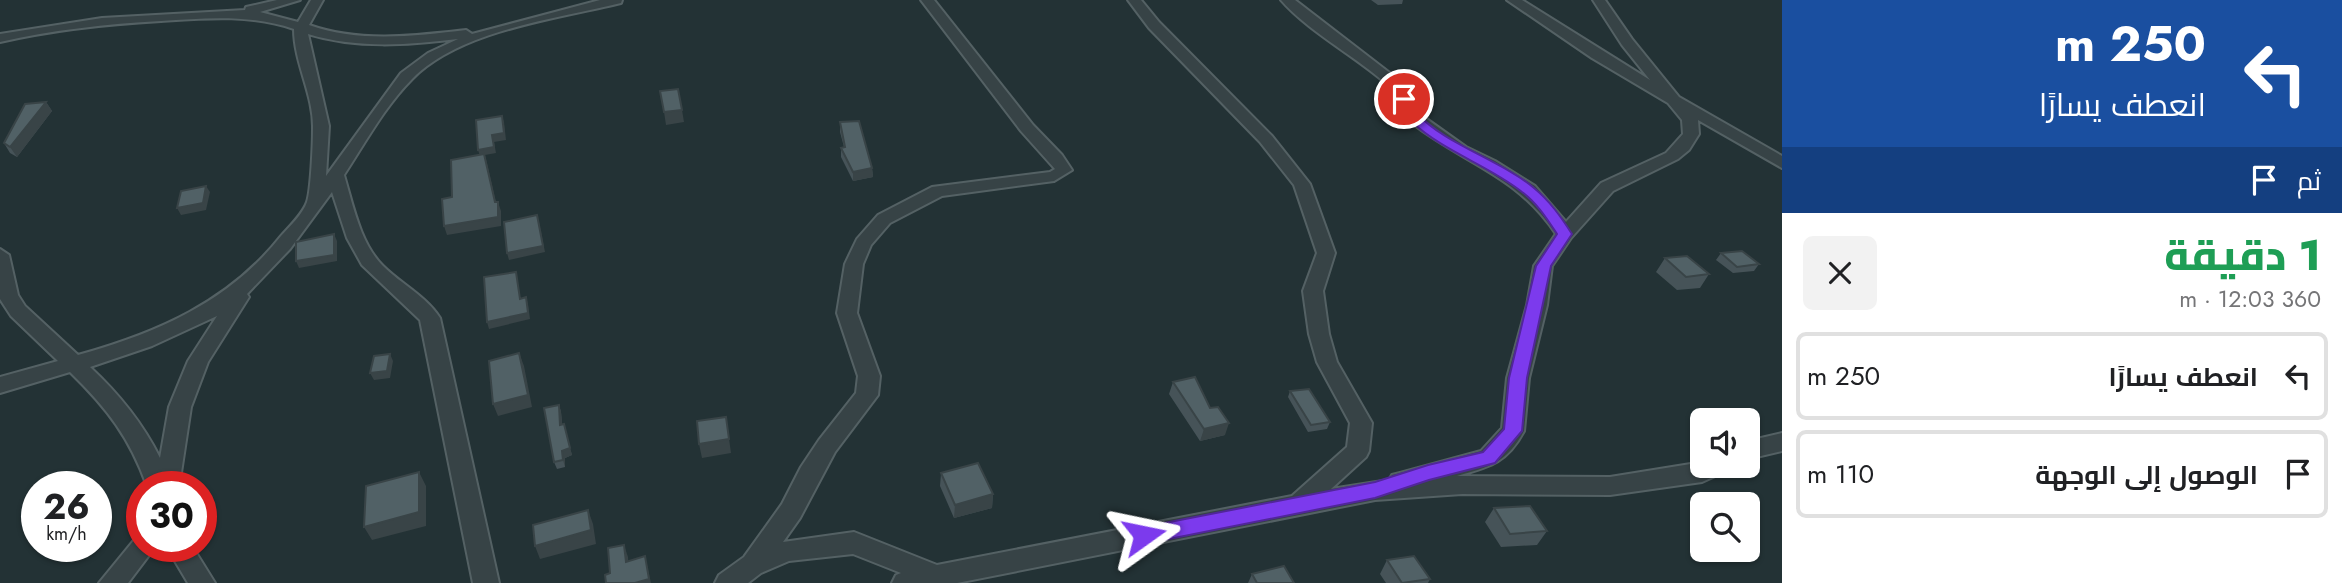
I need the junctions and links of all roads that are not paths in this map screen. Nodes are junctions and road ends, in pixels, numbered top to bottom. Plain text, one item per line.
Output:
1 (294, 0) edge
2 (317, 0) edge
3 (617, 0) edge
4 (927, 0) edge
5 (1134, 0) edge
6 (1287, 0) edge
7 (1513, 0) edge
8 (1599, 0) edge
9 (229, 13) junction
10 (302, 25) junction
11 (503, 29) junction
12 (3, 38) edge
13 (0, 54) edge
14 (1675, 100) junction
15 (1782, 163) edge
16 (335, 174) junction
17 (316, 200) junction
18 (1564, 234) junction
19 (0, 255) edge
20 (248, 284) junction
21 (73, 362) junction
22 (0, 385) edge
23 (1782, 442) edge
24 (1760, 447) edge
25 (153, 471) edge
26 (169, 471) edge
27 (1690, 475) edge
28 (1375, 490) junction
29 (1301, 502) junction
30 (130, 562) edge
31 (188, 562) edge
32 (752, 565) junction
33 (936, 576) junction
34 (112, 583) edge
35 (202, 583) edge
36 (486, 583) edge
37 (728, 583) edge
38 (905, 583) edge

1 - 9 street
2 - 10 street
3 - 11 street
4 - 32 street
5 - 29 street
6 - 18 street
7 - 14 street
8 - 14 street
9 - 10 street
9 - 12 street
10 - 11 street
10 - 17 street
11 - 16 street
12 - 13 street
14 - 15 street
14 - 18 street
16 - 17 street
16 - 36 street
17 - 20 street
18 - 28 street
19 - 21 street
20 - 21 street
20 - 26 street
21 - 22 street
21 - 25 street
23 - 24 street
27 - 28 street
28 - 29 street
29 - 33 street
30 - 34 street
31 - 35 street
32 - 33 street
32 - 37 street
33 - 38 street

